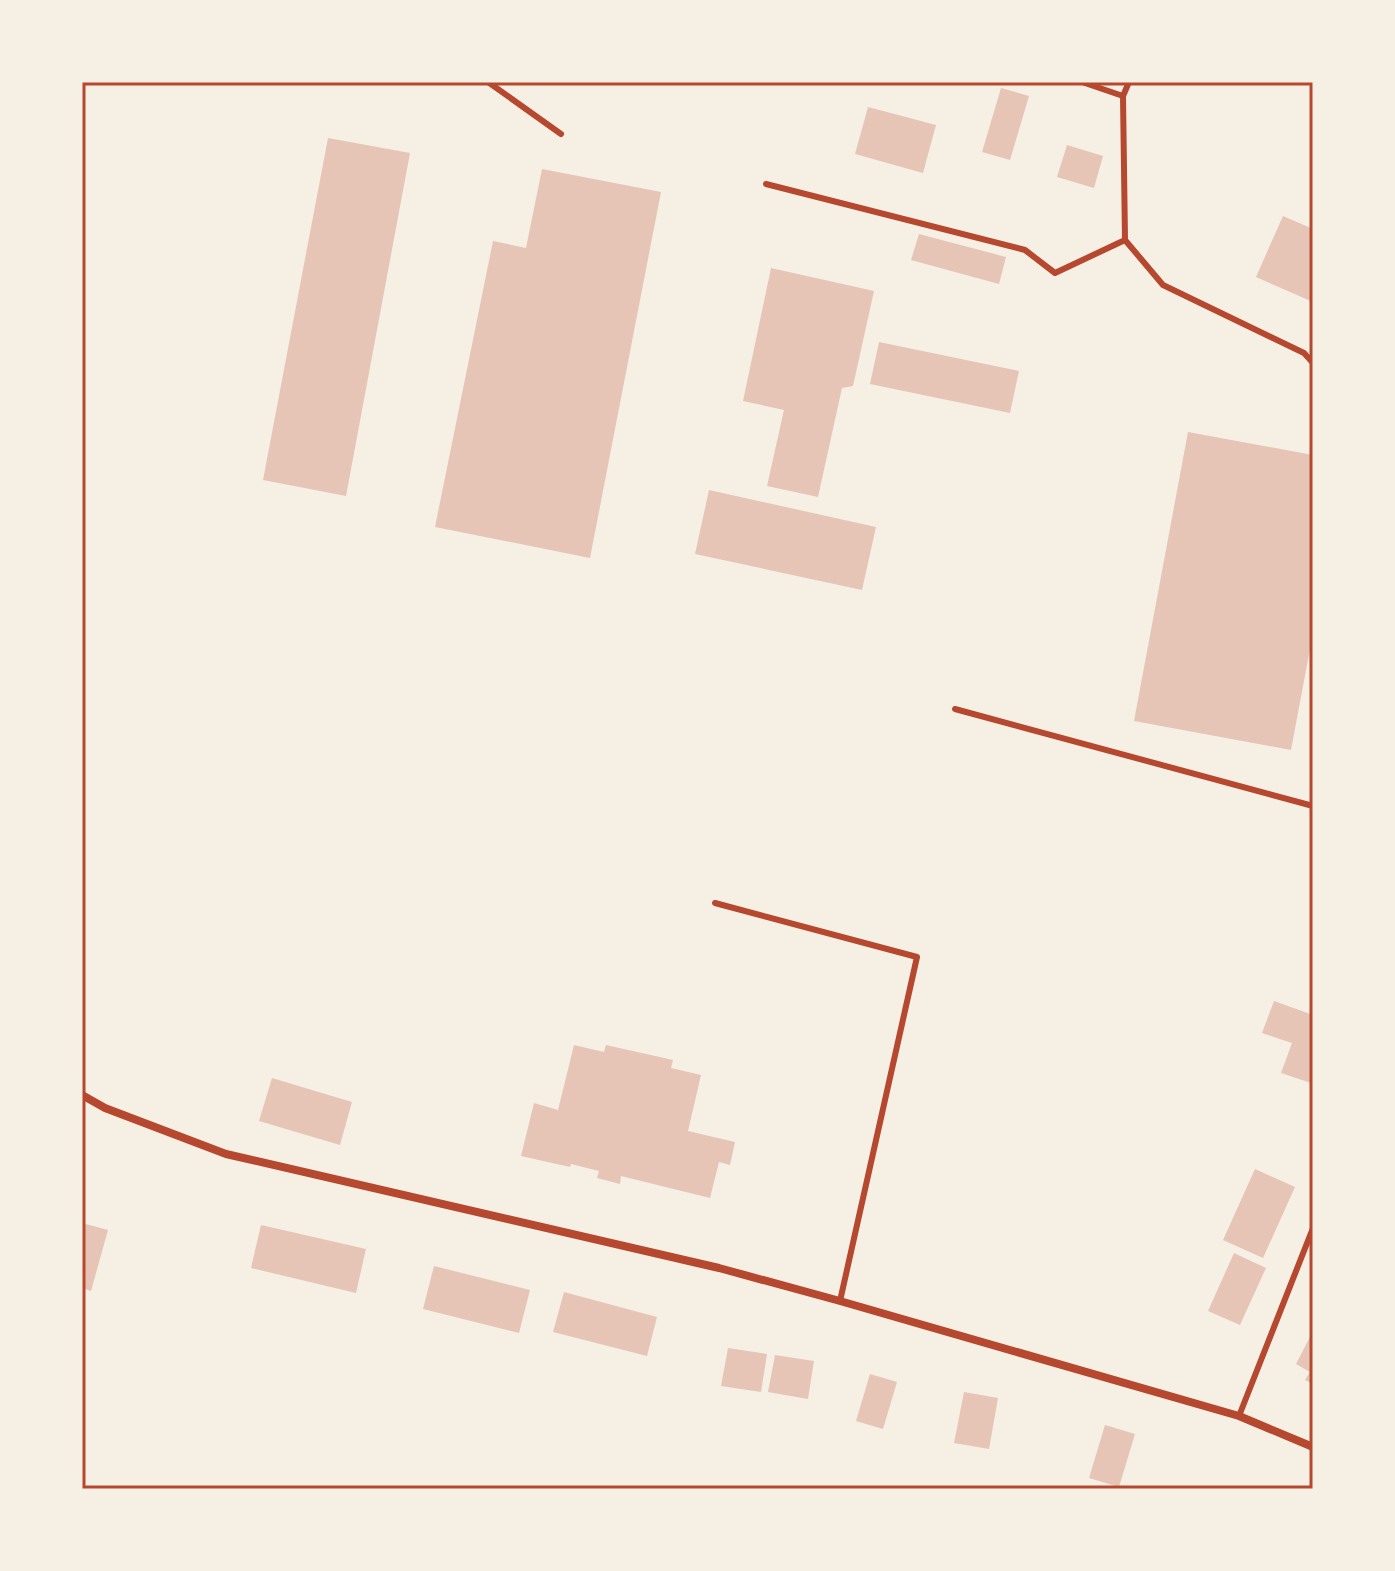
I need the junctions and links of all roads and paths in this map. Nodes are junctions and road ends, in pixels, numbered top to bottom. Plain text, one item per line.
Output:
1 (488, 82) edge
2 (1082, 82) edge
3 (1129, 82) edge
4 (1123, 96) junction
5 (561, 134) dead end
6 (766, 184) dead end
7 (1125, 240) junction
8 (1313, 363) edge
9 (955, 709) dead end
10 (1313, 806) edge
11 (715, 903) dead end
12 (82, 1095) edge
13 (1313, 1228) edge
14 (840, 1301) junction
15 (1239, 1416) junction
16 (1313, 1447) edge

1 - 5 lane
2 - 4 lane
3 - 4 lane
4 - 7 lane
6 - 7 lane
7 - 8 lane
9 - 10 lane
11 - 14 lane
12 - 14 street
13 - 15 lane
14 - 15 street
15 - 16 street

